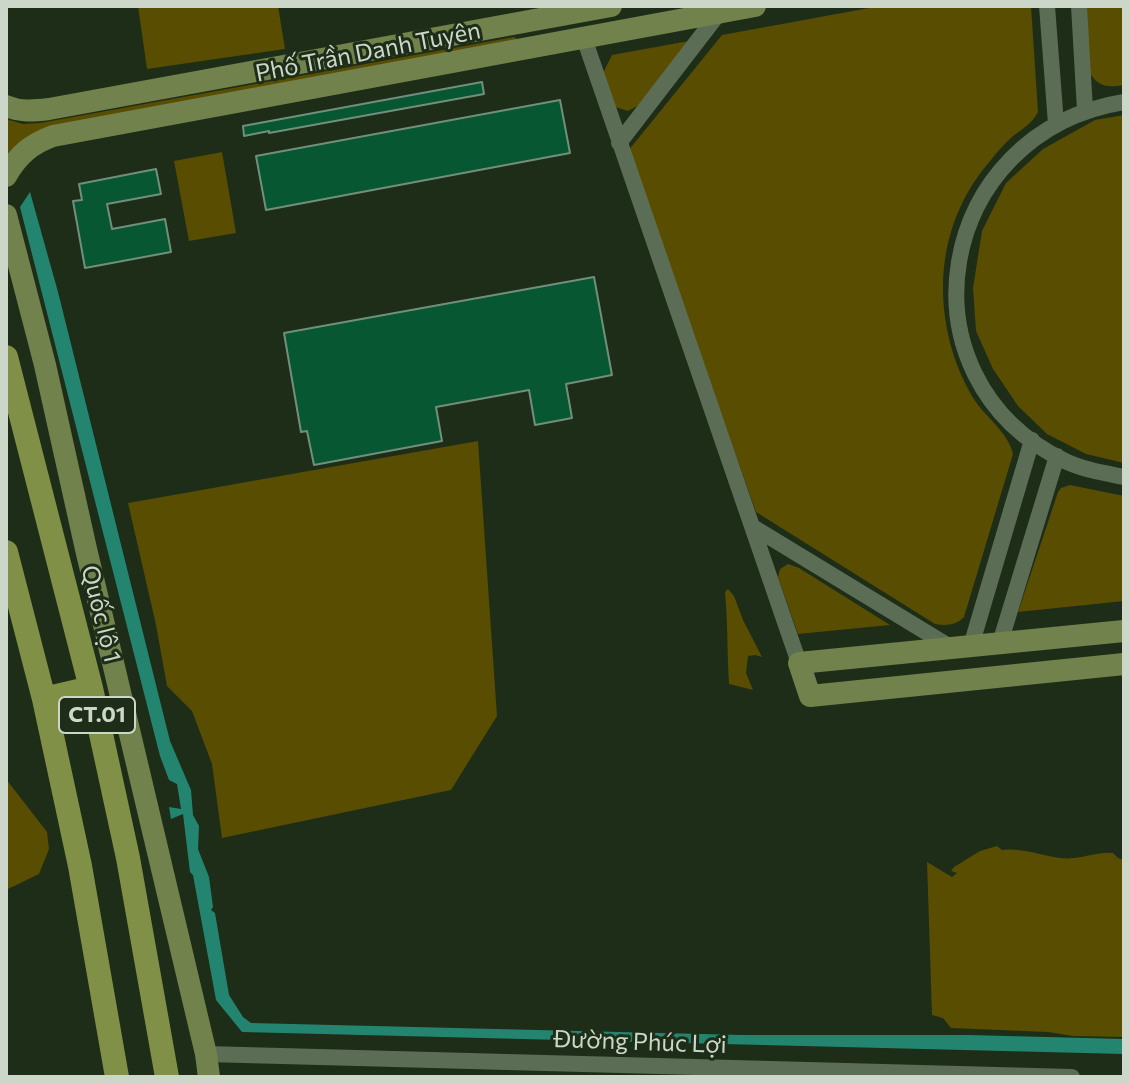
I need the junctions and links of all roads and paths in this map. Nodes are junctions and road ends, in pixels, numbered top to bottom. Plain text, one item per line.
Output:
1 (611, 6) edge
2 (755, 6) edge
3 (1047, 6) edge
4 (1079, 6) edge
5 (577, 12) junction
6 (719, 13) junction
7 (584, 38) junction
8 (1124, 102) edge
9 (6, 106) edge
10 (1085, 110) junction
11 (1056, 124) junction
12 (619, 143) junction
13 (6, 176) edge
14 (6, 215) edge
15 (6, 357) edge
16 (1032, 440) junction
17 (1057, 456) junction
18 (1124, 477) edge
19 (753, 527) junction
20 (6, 552) edge
21 (1124, 631) edge
22 (1000, 643) junction
23 (962, 647) junction
24 (799, 663) junction
25 (1124, 664) edge
26 (91, 688) junction
27 (44, 699) junction
28 (207, 1066) edge
29 (549, 1070) edge
30 (925, 1075) edge
31 (1002, 1076) edge
32 (117, 1077) edge
33 (167, 1077) edge
34 (1072, 1077) edge

1 - 5 main road, Phố Trần Danh Tuyên
2 - 6 main road, Phố Trần Danh Tuyên
3 - 11 street
4 - 10 street
5 - 7 main road
5 - 9 main road, Phố Trần Danh Tuyên
6 - 7 main road, Phố Trần Danh Tuyên
6 - 12 street
7 - 12 street
7 - 13 main road, Phố Trần Danh Tuyên
8 - 10 street
10 - 11 street
11 - 16 street
12 - 19 street
14 - 28 main road
15 - 26 highway, Quốc lộ 1 / CT.01
16 - 17 street
16 - 23 street
17 - 18 street
17 - 22 street
19 - 23 street
19 - 24 street
20 - 27 highway, CT.01
21 - 22 main road
22 - 23 main road
23 - 24 main road
24 - 25 main road
26 - 27 highway
26 - 33 highway, Quốc lộ 1 / CT.01
27 - 32 highway, CT.01
28 - 29 street, Đường Phúc Lợi
29 - 30 street, Đường Phúc Lợi
30 - 31 street, Đường Phúc Lợi
31 - 34 street, Đường Phúc Lợi

